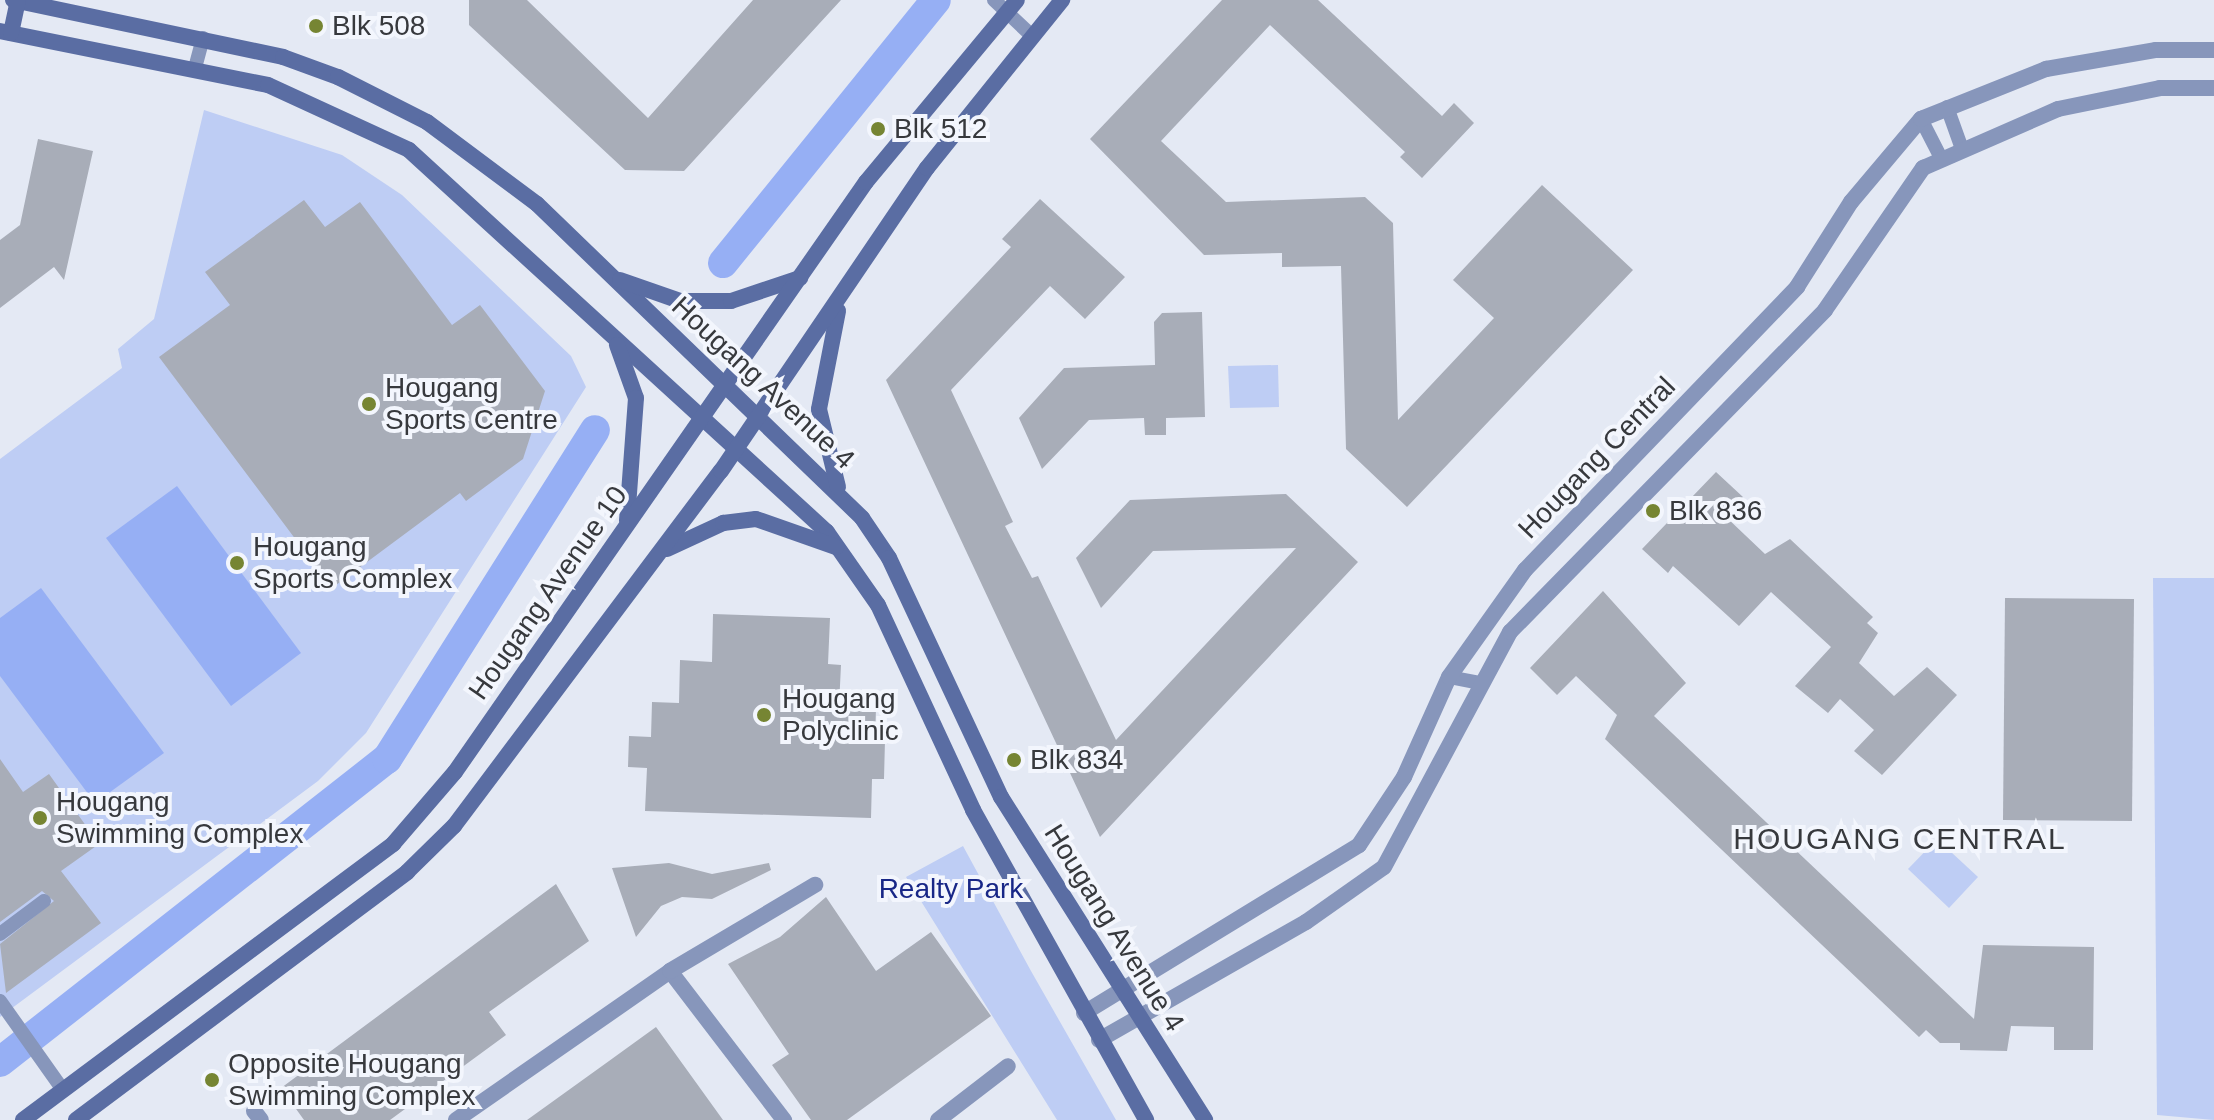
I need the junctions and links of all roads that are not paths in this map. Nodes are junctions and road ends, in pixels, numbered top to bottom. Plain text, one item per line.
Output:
1 (15, 0) edge
2 (1062, 0) edge
3 (1006, 4) edge
4 (6, 32) edge
5 (1030, 34) junction
6 (203, 38) junction
7 (2214, 50) edge
8 (195, 68) junction
9 (2214, 88) edge
10 (1947, 107) junction
11 (1921, 119) junction
12 (1962, 149) junction
13 (1941, 158) junction
14 (615, 278) junction
15 (800, 278) junction
16 (841, 302) junction
17 (616, 342) junction
18 (726, 383) junction
19 (757, 413) junction
20 (699, 418) junction
21 (736, 448) junction
22 (838, 489) junction
23 (626, 527) junction
24 (841, 550) junction
25 (662, 552) junction
26 (1449, 677) junction
27 (1479, 683) junction
28 (815, 885) dead end
29 (44, 901) dead end
30 (0, 934) edge
31 (670, 971) junction
32 (1123, 989) junction
33 (0, 1001) edge
34 (1084, 1013) junction
35 (1141, 1016) junction
36 (1099, 1040) junction
37 (1008, 1066) dead end
38 (63, 1090) junction
39 (23, 1120) edge
40 (76, 1120) edge
41 (456, 1120) edge
42 (784, 1120) edge
43 (938, 1120) edge
44 (1146, 1120) edge
45 (1205, 1120) edge

1 - 4 main road
1 - 6 main road, Hougang Avenue 4
2 - 5 main road
3 - 5 lane
3 - 15 main road, Hougang Avenue 10
4 - 8 main road
5 - 16 main road
6 - 8 lane
6 - 14 main road, Hougang Avenue 4
7 - 10 street, Hougang Central
8 - 17 main road
9 - 12 street, Hougang Central
10 - 11 street, Hougang Central
10 - 12 lane
11 - 13 lane
11 - 26 street, Hougang Central
12 - 13 street, Hougang Central
13 - 27 street, Hougang Central
14 - 15 main road
14 - 18 main road, Hougang Avenue 4
15 - 18 main road, Hougang Avenue 10
16 - 19 main road
16 - 22 main road
17 - 20 main road
17 - 23 main road
18 - 19 main road, Hougang Avenue 4
18 - 20 main road, Hougang Avenue 10
19 - 21 main road
19 - 22 main road, Hougang Avenue 4
20 - 21 main road
20 - 23 main road, Hougang Avenue 10
21 - 24 main road
21 - 25 main road
22 - 32 main road, Hougang Avenue 4
23 - 38 main road, Hougang Avenue 10
24 - 25 main road
24 - 34 main road
25 - 40 main road
26 - 27 lane
26 - 32 street, Hougang Central
27 - 35 street, Hougang Central
28 - 31 street
29 - 30 lane
31 - 41 street
31 - 42 street
32 - 34 street, Hougang Central
32 - 35 main road, Hougang Avenue 4
33 - 38 lane
34 - 36 main road
35 - 36 street, Hougang Central
35 - 45 main road, Hougang Avenue 4
36 - 44 main road
37 - 43 street
38 - 39 main road, Hougang Avenue 10

